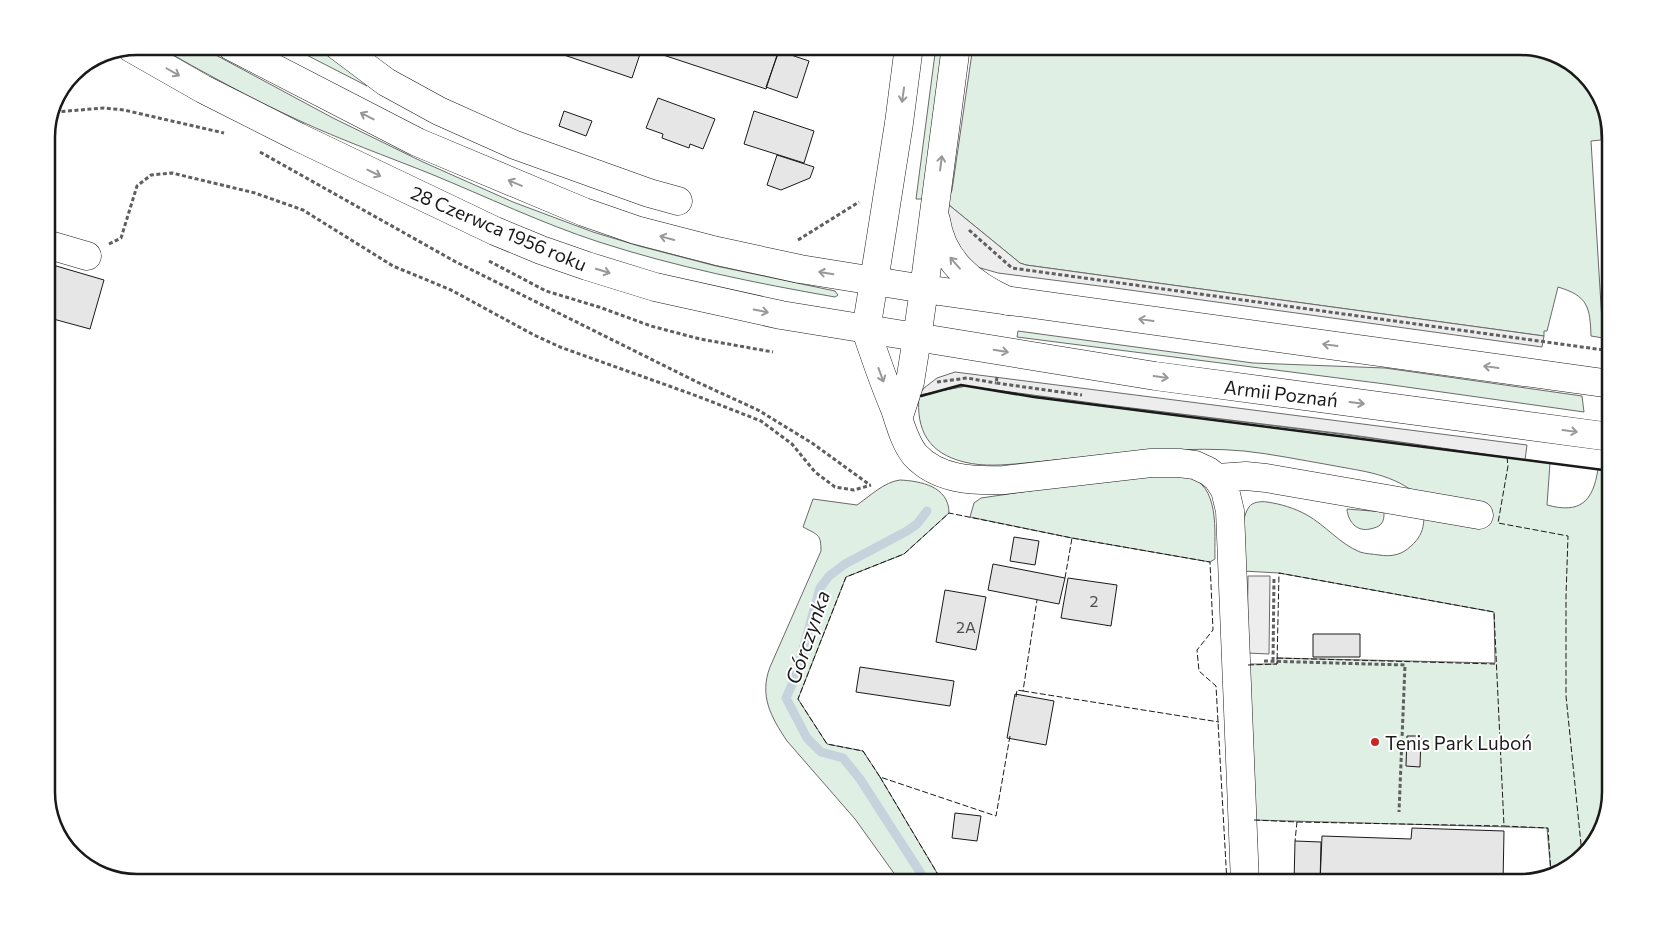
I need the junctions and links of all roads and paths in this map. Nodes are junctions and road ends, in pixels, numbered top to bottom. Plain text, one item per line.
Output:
1 (142, 55) edge
2 (248, 55) edge
3 (350, 55) edge
4 (908, 55) edge
5 (955, 55) edge
6 (59, 112) edge
7 (227, 133) dead end
8 (256, 149) dead end
9 (678, 201) dead end
10 (935, 211) junction
11 (964, 226) dead end
12 (55, 247) edge
13 (87, 256) joint
14 (874, 281) junction
15 (924, 289) junction
16 (1008, 301) junction
17 (866, 330) junction
18 (917, 338) junction
19 (953, 343) joint
20 (1602, 350) edge
21 (936, 382) dead end
22 (996, 383) dead end
23 (1602, 383) edge
24 (898, 418) junction
25 (1602, 435) edge
26 (1217, 478) junction
27 (1479, 515) dead end
28 (1274, 577) dead end
29 (1399, 812) dead end
30 (1245, 874) edge

1 -> 17 main road, 28 Czerwca 1956 roku
14 -> 2 main road
3 - 9 main road
4 -> 14 main road
10 -> 5 main road
6 - 7 path
8 - 13 path
10 - 15 main road
16 -> 10 main road
11 - 20 path
12 - 13 main road
14 - 15 main road
14 - 17 main road
15 - 16 main road
15 - 18 main road
23 -> 16 main road
17 - 18 main road, 28 Czerwca 1956 roku
17 -> 24 main road
18 - 19 main road, 28 Czerwca 1956 roku
18 - 24 main road
19 -> 25 main road, Armii Poznań
21 - 22 path
24 - 26 main road
26 - 27 main road
26 - 30 main road
28 - 29 path

